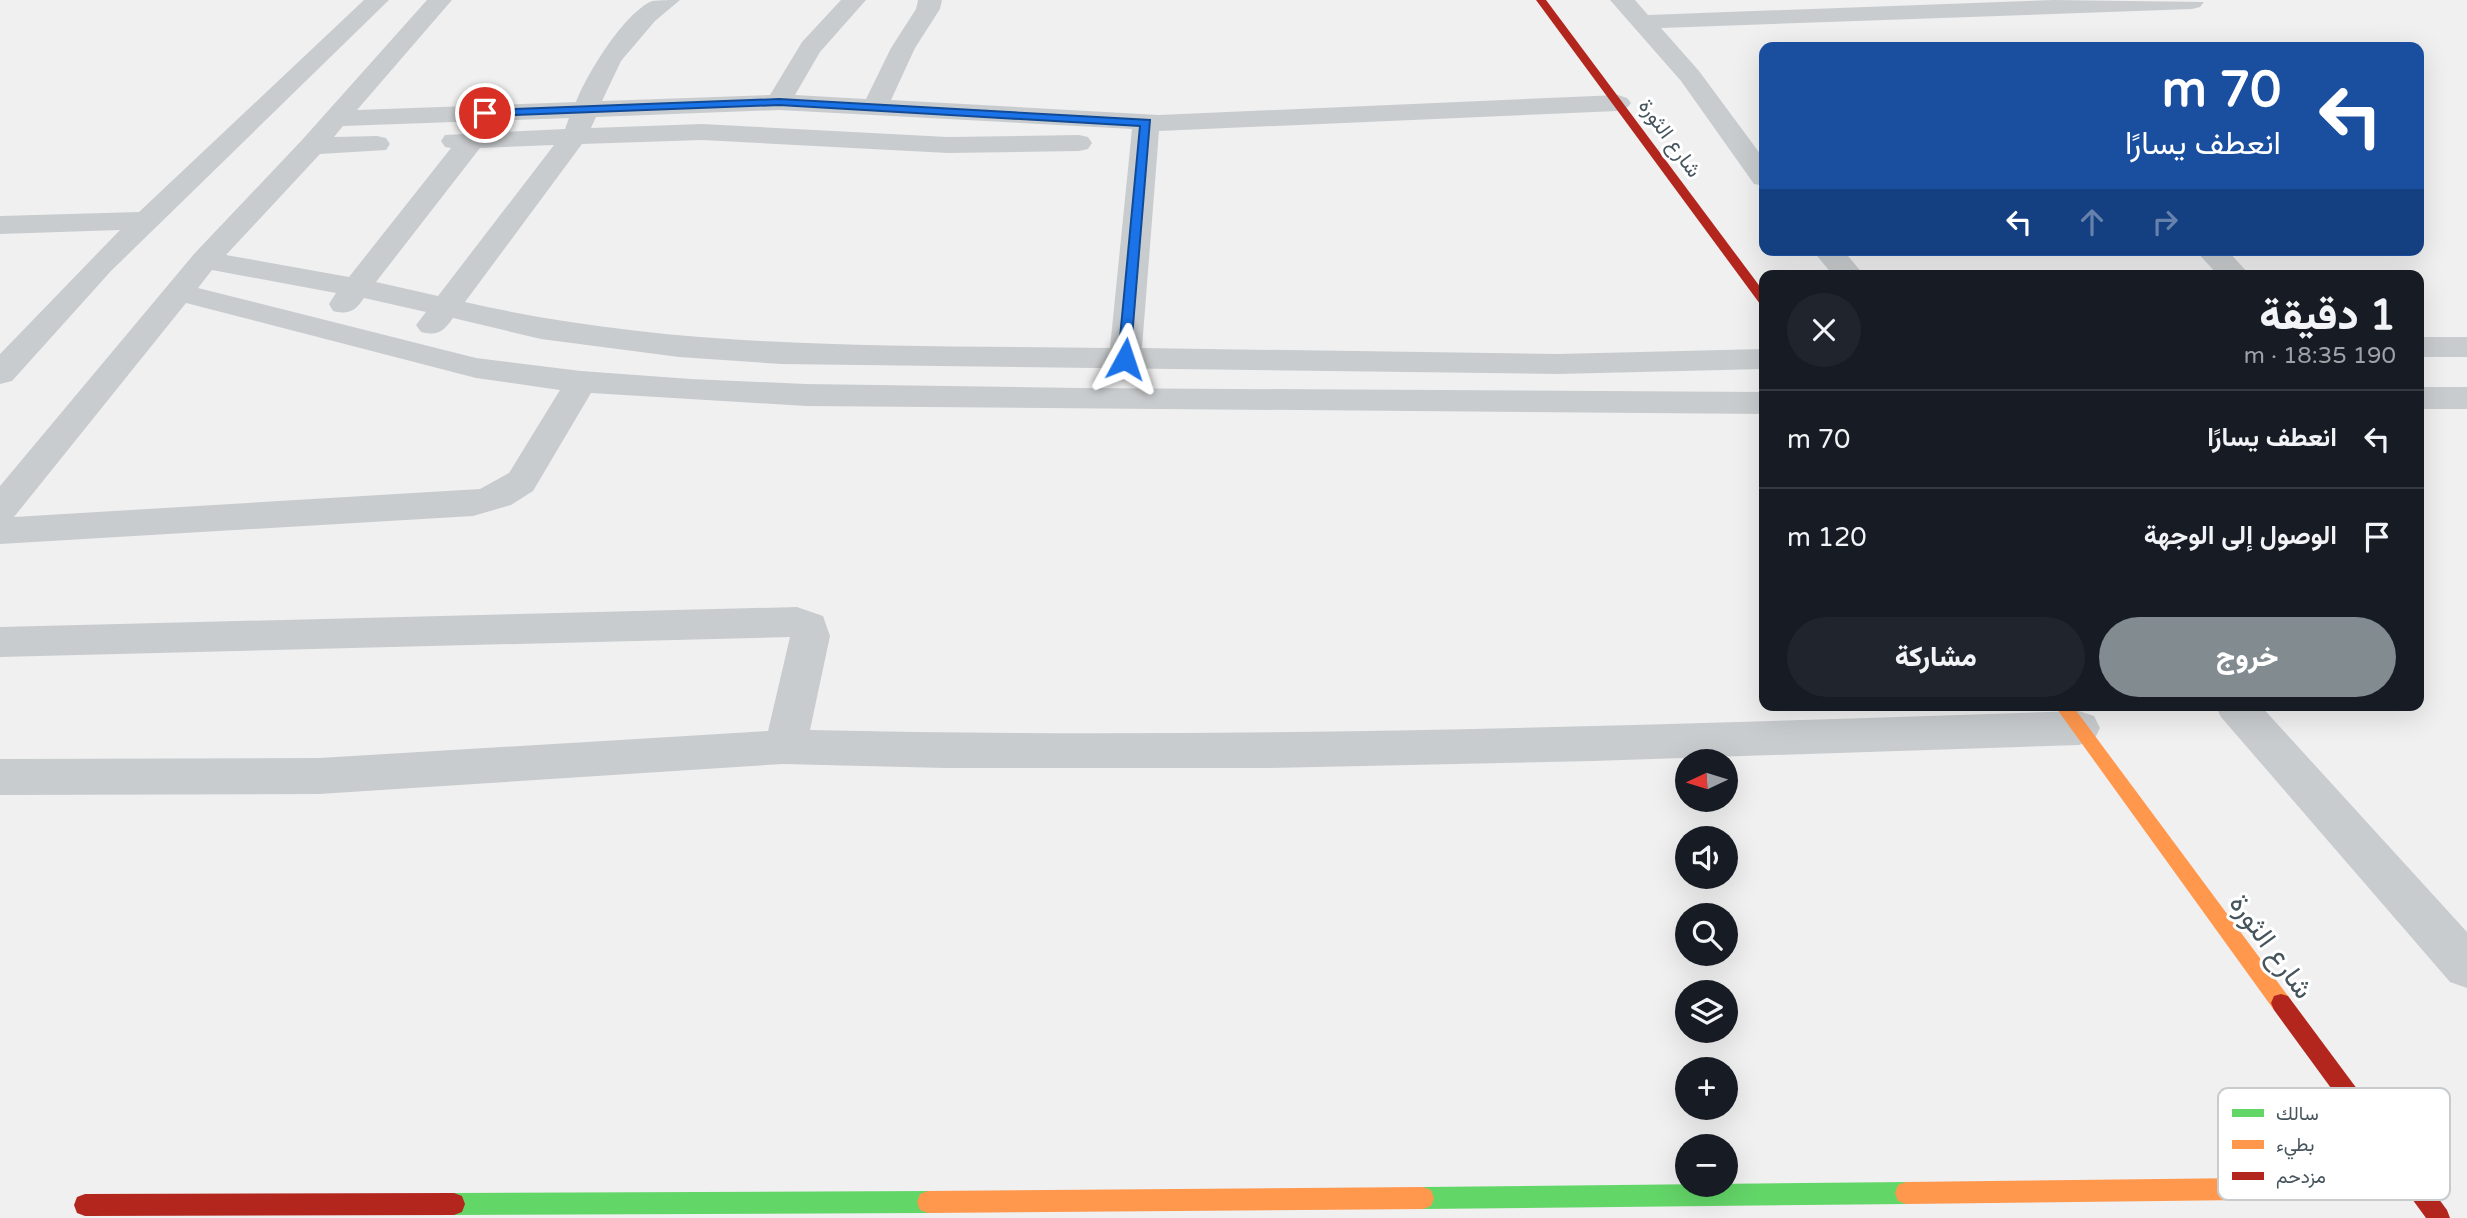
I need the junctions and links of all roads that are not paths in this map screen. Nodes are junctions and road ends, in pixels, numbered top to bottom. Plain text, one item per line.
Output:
1 (377, 0) edge
2 (440, 0) edge
3 (668, 0) edge
4 (854, 0) edge
5 (930, 0) edge
6 (1541, 0) edge
7 (1622, 0) edge
8 (2192, 2) dead end
9 (1642, 22) junction
10 (779, 102) junction
11 (1618, 103) junction
12 (875, 106) junction
13 (586, 109) junction
14 (334, 119) junction
15 (1145, 133) junction
16 (575, 136) junction
17 (472, 140) junction
18 (312, 146) junction
19 (1759, 171) edge
20 (147, 220) junction
21 (0, 225) edge
22 (1832, 256) edge
23 (2216, 256) edge
24 (205, 260) junction
25 (1844, 270) edge
26 (2230, 270) edge
27 (357, 288) junction
28 (179, 292) junction
29 (1759, 295) edge
30 (446, 307) junction
31 (322, 330) junction
32 (2424, 347) edge
33 (2467, 347) edge
34 (411, 352) junction
35 (1125, 359) junction
36 (1759, 359) edge
37 (0, 374) edge
38 (581, 382) junction
39 (2424, 398) edge
40 (2467, 398) edge
41 (1759, 403) edge
42 (0, 510) edge
43 (0, 531) edge
44 (0, 642) edge
45 (2240, 711) edge
46 (2070, 717) edge
47 (783, 747) junction
48 (0, 777) edge
49 (2467, 965) edge
50 (2344, 1088) edge
51 (2218, 1189) edge
52 (2427, 1200) edge
53 (85, 1205) dead end
54 (2440, 1218) edge

1 - 20 street
2 - 14 street
3 - 13 street
4 - 10 street
5 - 12 street
6 - 11 street, شارع الثورة
7 - 9 street
8 - 9 street
9 - 19 street
10 - 12 street
10 - 13 street
11 - 15 street
11 - 29 street, شارع الثورة
12 - 15 street
13 - 14 street
13 - 16 street
14 - 18 street
15 - 16 street
15 - 35 street
16 - 17 street
16 - 30 street
17 - 18 street
17 - 27 street
18 - 24 street
20 - 21 street
20 - 37 street
22 - 25 street
23 - 26 street
24 - 27 street
24 - 28 street
27 - 30 street
27 - 31 street
28 - 31 street
28 - 42 street
30 - 34 street
30 - 35 street
31 - 34 street
32 - 33 street
34 - 38 street
35 - 36 street
38 - 41 street
38 - 43 street
39 - 40 street
44 - 47 street
45 - 49 street
46 - 47 street
46 - 50 street, شارع الثورة
47 - 48 street
51 - 53 street
52 - 54 street, شارع الثورة

